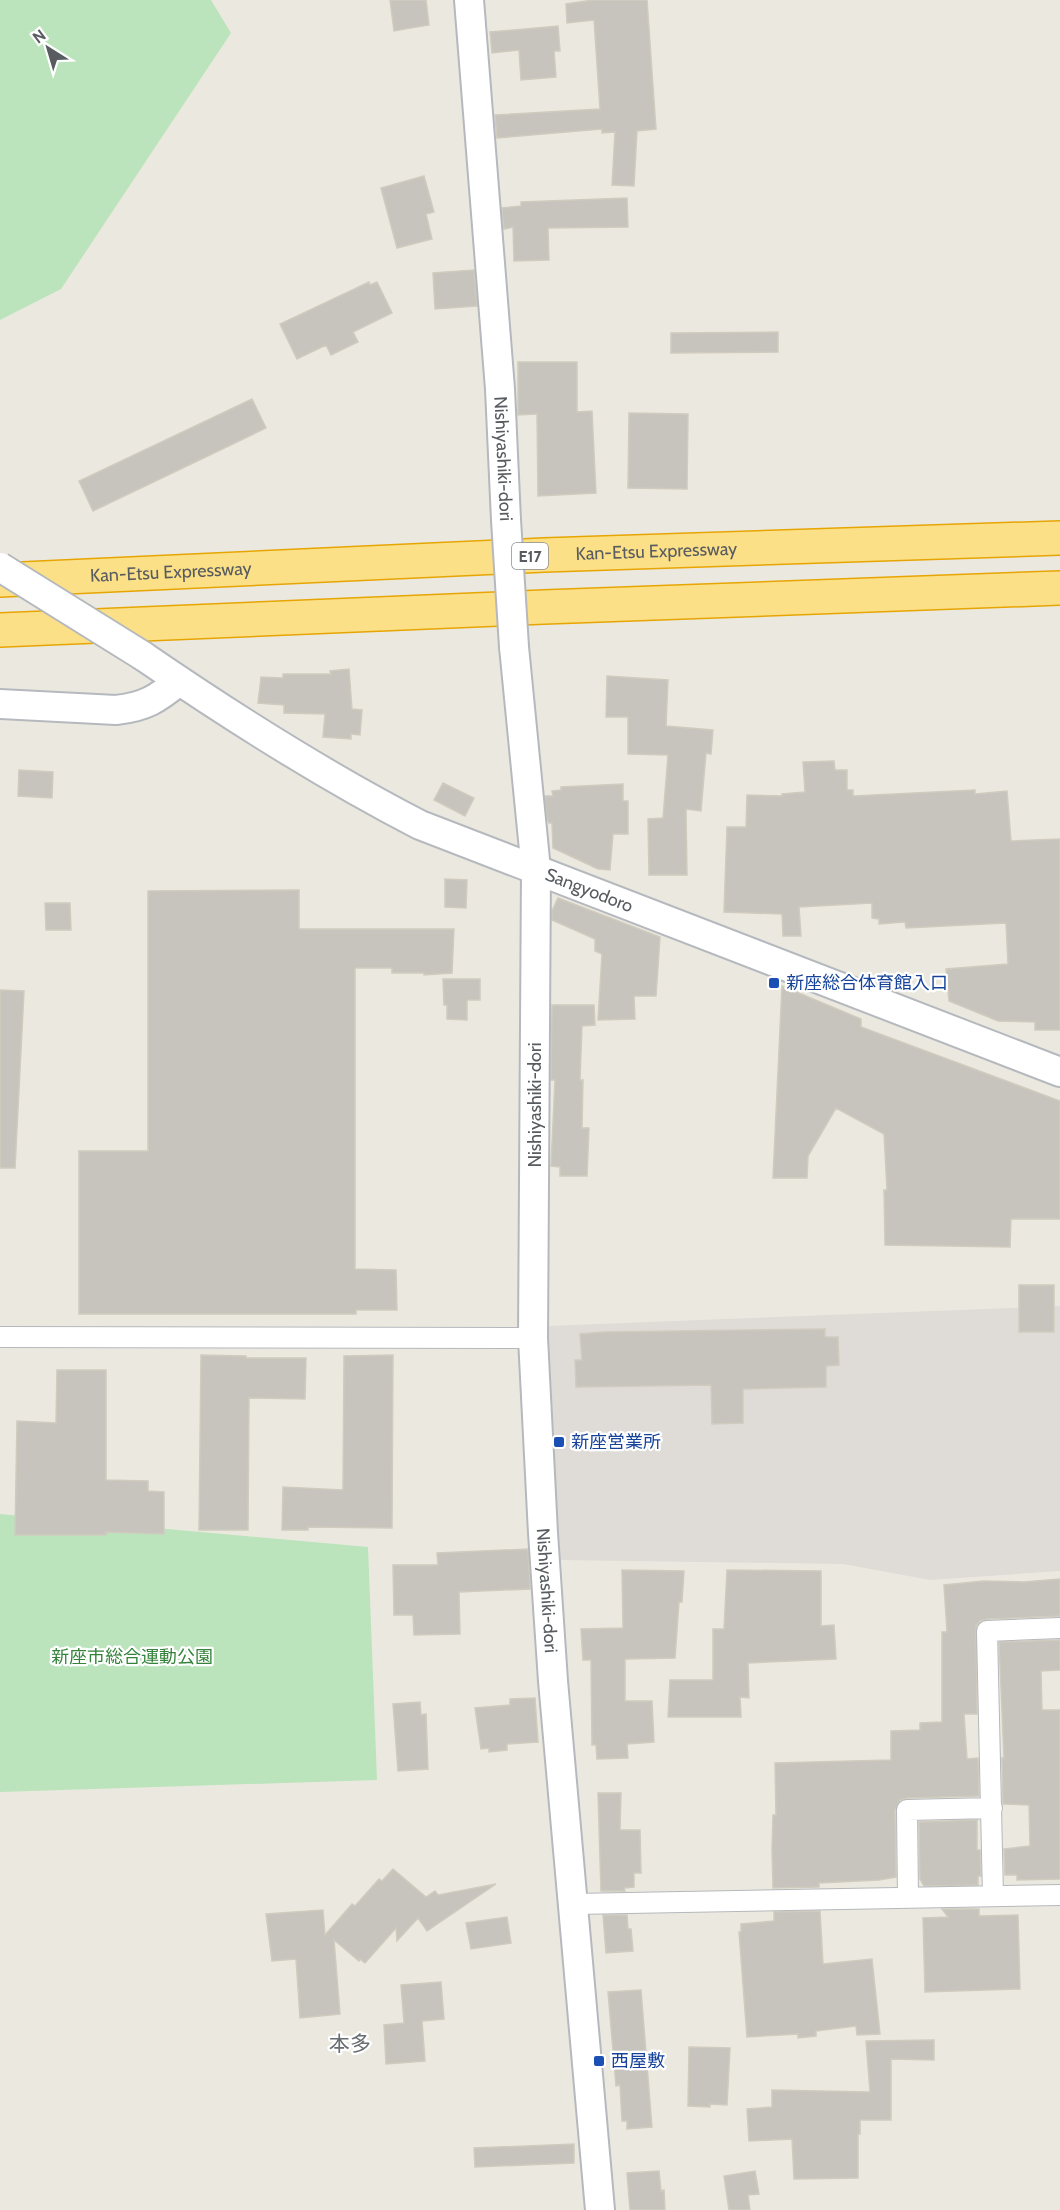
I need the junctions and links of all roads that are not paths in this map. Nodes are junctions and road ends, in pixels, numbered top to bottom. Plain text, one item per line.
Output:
1 (469, 0) edge
2 (1060, 538) edge
3 (0, 567) edge
4 (0, 580) edge
5 (1060, 588) edge
6 (0, 630) edge
7 (179, 681) junction
8 (0, 704) edge
9 (536, 870) junction
10 (1060, 1072) edge
11 (0, 1337) edge
12 (533, 1338) junction
13 (1060, 1628) edge
14 (992, 1808) junction
15 (1060, 1895) edge
16 (993, 1896) junction
17 (908, 1897) junction
18 (574, 1904) junction
19 (600, 2210) edge

1 - 9 street, Nishiyashiki-dori, bridge
2 - 4 highway, Kan-Etsu Expressway / E17
3 - 7 street, Sangyodoro, bridge
5 - 6 highway
7 - 8 street
7 - 9 street, Sangyodoro
9 - 10 street, Sangyodoro
9 - 12 street, Nishiyashiki-dori
11 - 12 street
12 - 18 street, Nishiyashiki-dori
13 - 14 street
14 - 16 street
14 - 17 street
15 - 16 street
16 - 17 street
17 - 18 street
18 - 19 street, Nishiyashiki-dori

